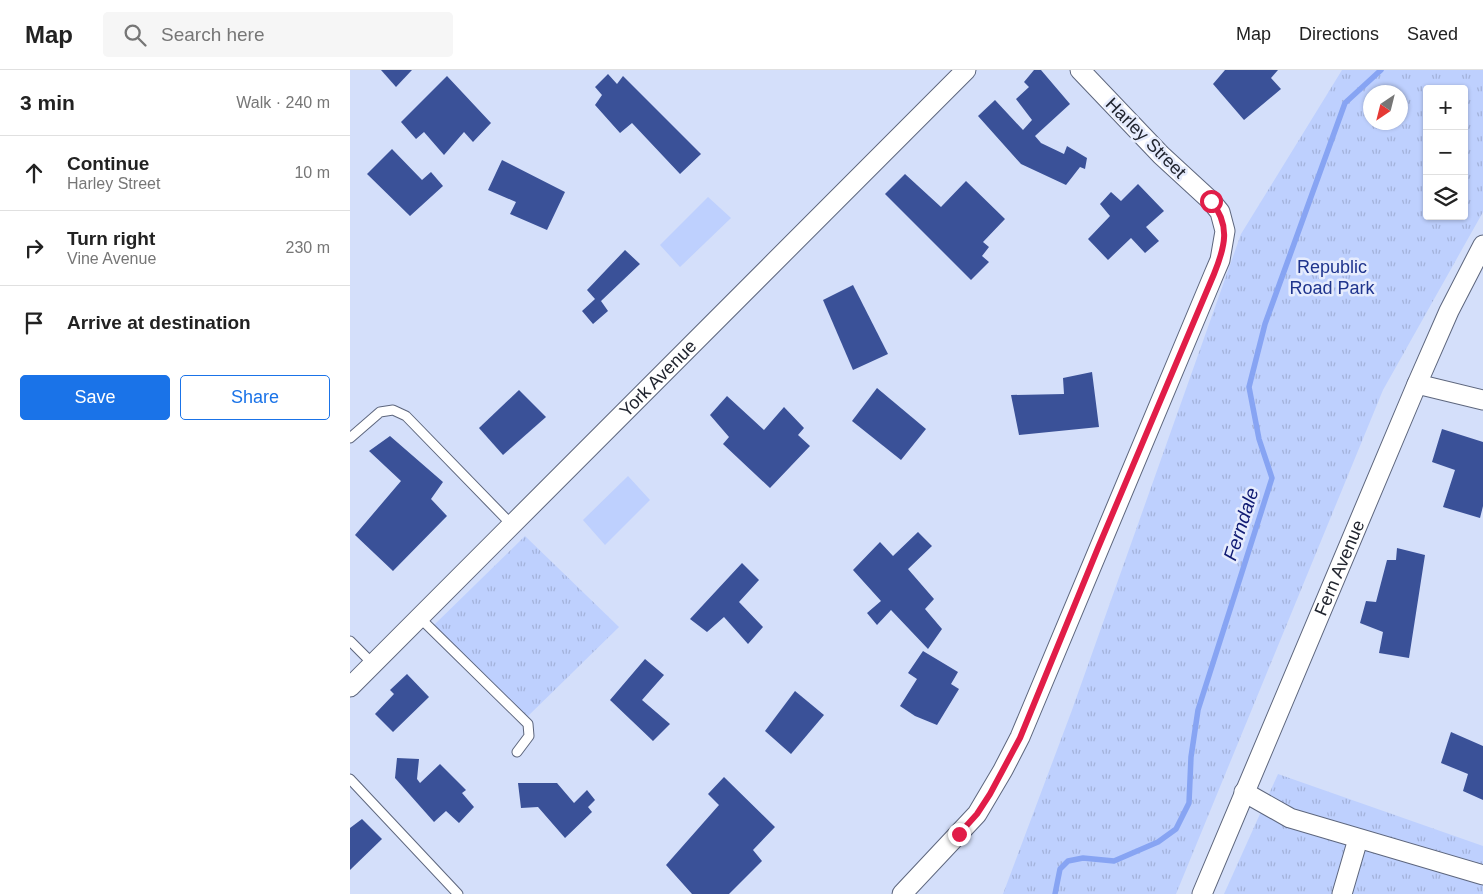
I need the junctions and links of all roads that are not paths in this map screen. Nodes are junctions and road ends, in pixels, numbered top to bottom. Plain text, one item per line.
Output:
1 (966, 70) edge
2 (1080, 70) edge
3 (1483, 244) edge
4 (1417, 384) junction
5 (1483, 400) edge
6 (350, 438) edge
7 (512, 525) junction
8 (420, 618) junction
9 (350, 642) edge
10 (373, 664) junction
11 (350, 687) edge
12 (517, 752) dead end
13 (350, 778) edge
14 (1244, 792) junction
15 (1358, 839) junction
16 (1483, 875) edge
17 (458, 894) edge
18 (902, 894) edge
19 (1202, 894) edge
20 (1342, 894) edge

1 - 7 street, York Avenue
2 - 18 street, Harley Street
3 - 4 street, Fern Avenue
4 - 5 street
4 - 14 street, Fern Avenue
6 - 7 lane
7 - 8 street, York Avenue
8 - 10 street, York Avenue
8 - 12 lane
9 - 10 lane
10 - 11 street, York Avenue
13 - 17 lane
14 - 15 street
14 - 19 street, Fern Avenue
15 - 16 street
15 - 20 street

